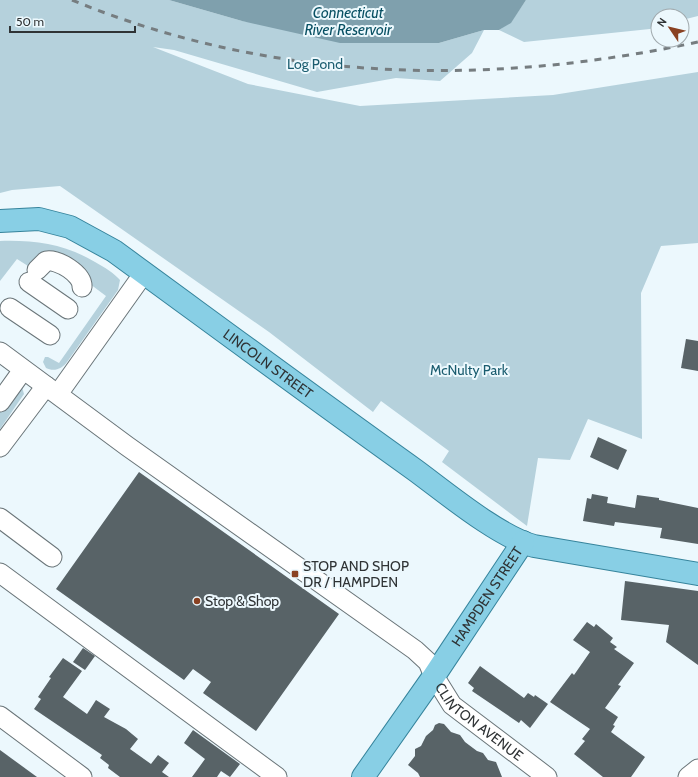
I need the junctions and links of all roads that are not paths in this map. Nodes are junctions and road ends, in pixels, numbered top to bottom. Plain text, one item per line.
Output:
1 (0, 221) edge
2 (144, 273) junction
3 (76, 297) joint
4 (13, 303) dead end
5 (53, 330) dead end
6 (0, 352) edge
7 (21, 368) junction
8 (52, 390) junction
9 (0, 391) edge
10 (0, 402) edge
11 (0, 447) edge
12 (0, 518) edge
13 (523, 542) junction
14 (52, 557) dead end
15 (0, 573) edge
16 (698, 574) edge
17 (434, 676) junction
18 (0, 716) edge
19 (698, 770) edge
20 (82, 777) edge
21 (277, 777) edge
22 (363, 777) edge
23 (547, 777) edge
24 (688, 777) edge

1 - 2 main road, LINCOLN STREET
2 - 8 street
2 - 13 main road, LINCOLN STREET
3 - 3 street
4 - 5 street
6 - 7 street, CLINTON AVENUE
7 - 8 street, CLINTON AVENUE
7 - 9 street
7 - 10 street
8 - 11 street
8 - 17 street, CLINTON AVENUE
12 - 14 street
13 - 16 main road, HAMPDEN STREET
13 - 17 main road, HAMPDEN STREET
15 - 21 street
17 - 22 main road, HAMPDEN STREET
17 - 23 street, CLINTON AVENUE
18 - 20 street
19 - 24 street

